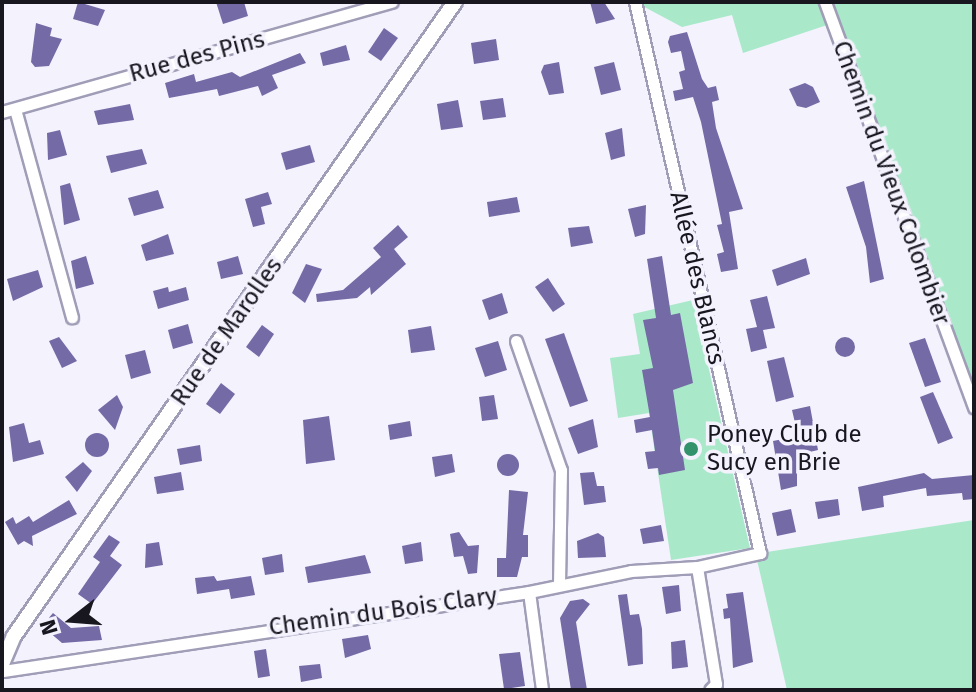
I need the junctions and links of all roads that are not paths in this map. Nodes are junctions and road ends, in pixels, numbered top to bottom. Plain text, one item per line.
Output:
1 (392, 2) edge
2 (455, 2) edge
3 (635, 2) edge
4 (825, 2) edge
5 (15, 109) junction
6 (2, 112) edge
7 (72, 317) dead end
8 (516, 341) dead end
9 (974, 408) edge
10 (760, 553) joint
11 (697, 567) junction
12 (559, 584) junction
13 (529, 592) junction
14 (4, 666) edge
15 (26, 666) junction
16 (542, 690) edge
17 (710, 690) edge

1 - 5 street, Rue des Pins
2 - 14 street, Rue de Marolles
3 - 10 street, Allée des Blancs
4 - 9 street, Chemin du Vieux Colombier
5 - 6 street, Rue des Pins
5 - 7 street
8 - 12 street
10 - 11 street, Chemin du Bois Clary
11 - 12 street, Chemin du Bois Clary
11 - 17 street
12 - 13 street, Chemin du Bois Clary
13 - 15 street, Chemin du Bois Clary
13 - 16 street
14 - 15 street
14 - 15 street, Chemin du Bois Clary

